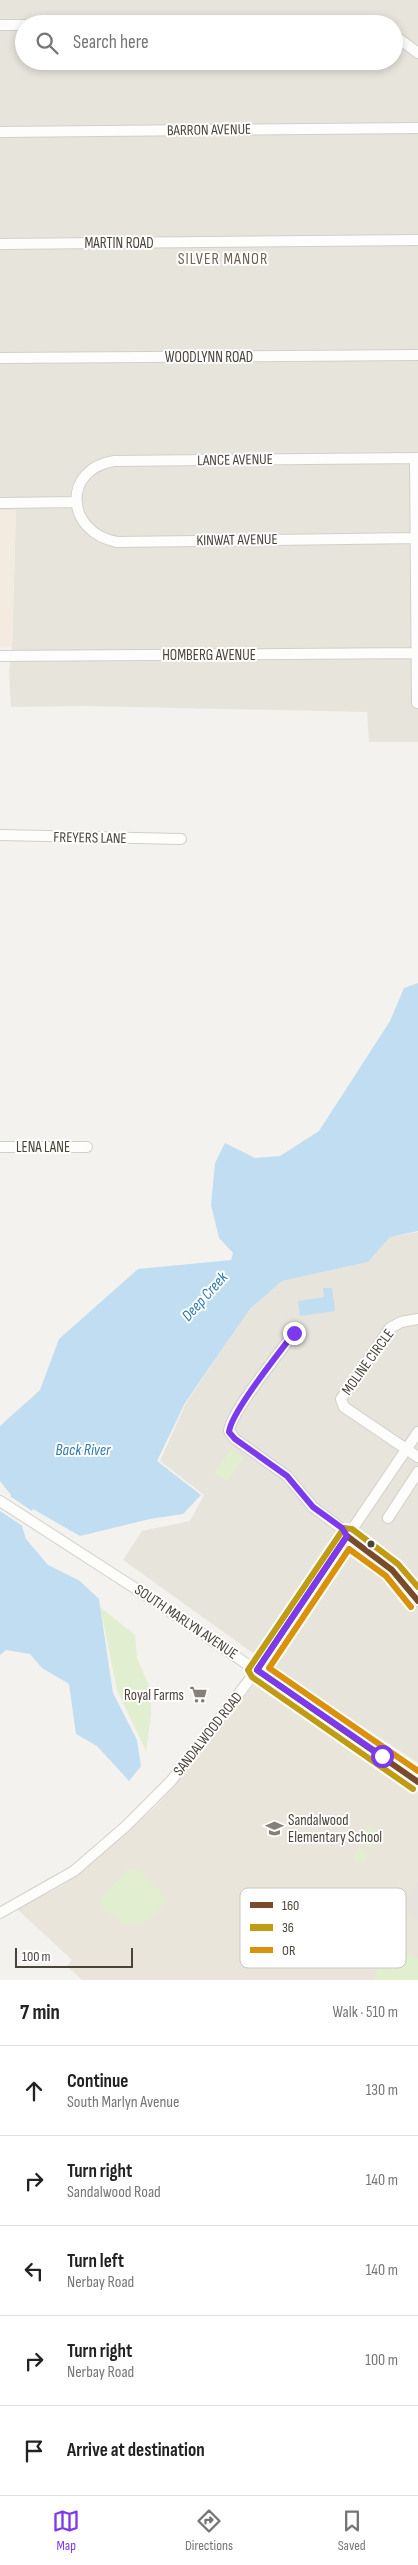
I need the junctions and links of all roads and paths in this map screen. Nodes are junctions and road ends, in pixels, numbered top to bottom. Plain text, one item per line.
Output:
1 (0, 25) edge
2 (15, 25) edge
3 (403, 42) edge
4 (418, 53) edge
5 (418, 128) edge
6 (0, 132) edge
7 (418, 240) edge
8 (0, 244) edge
9 (418, 355) edge
10 (0, 358) edge
11 (417, 458) edge
12 (77, 502) junction
13 (0, 503) edge
14 (417, 538) edge
15 (417, 653) edge
16 (0, 656) edge
17 (417, 703) edge
18 (0, 835) edge
19 (180, 840) dead end
20 (0, 1147) edge
21 (87, 1147) dead end
22 (418, 1319) edge
23 (294, 1333) dead end
24 (418, 1432) edge
25 (405, 1450) junction
26 (418, 1458) edge
27 (418, 1472) edge
28 (0, 1501) edge
29 (388, 1518) dead end
30 (347, 1536) junction
31 (418, 1601) edge
32 (257, 1670) junction
33 (418, 1782) edge
34 (0, 1914) edge

1 - 2 street
3 - 4 street
5 - 6 street, BARRON AVENUE
7 - 8 street, MARTIN ROAD
9 - 10 street, WOODLYNN ROAD
11 - 12 street, LANCE AVENUE
11 - 14 street
12 - 13 street
12 - 14 street, KINWAT AVENUE
14 - 15 street
15 - 16 street, HOMBERG AVENUE
15 - 17 street
18 - 19 street, FREYERS LANE
20 - 21 street, LENA LANE
22 - 25 street, MOLINE CIRCLE
23 - 30 street
24 - 25 street, SANDALWOOD ROAD
25 - 26 street
25 - 30 street, SANDALWOOD ROAD
27 - 29 street
28 - 32 street, SOUTH MARLYN AVENUE
30 - 31 street
30 - 32 street, SANDALWOOD ROAD
32 - 33 street, SOUTH MARLYN AVENUE
32 - 34 street, SANDALWOOD ROAD

